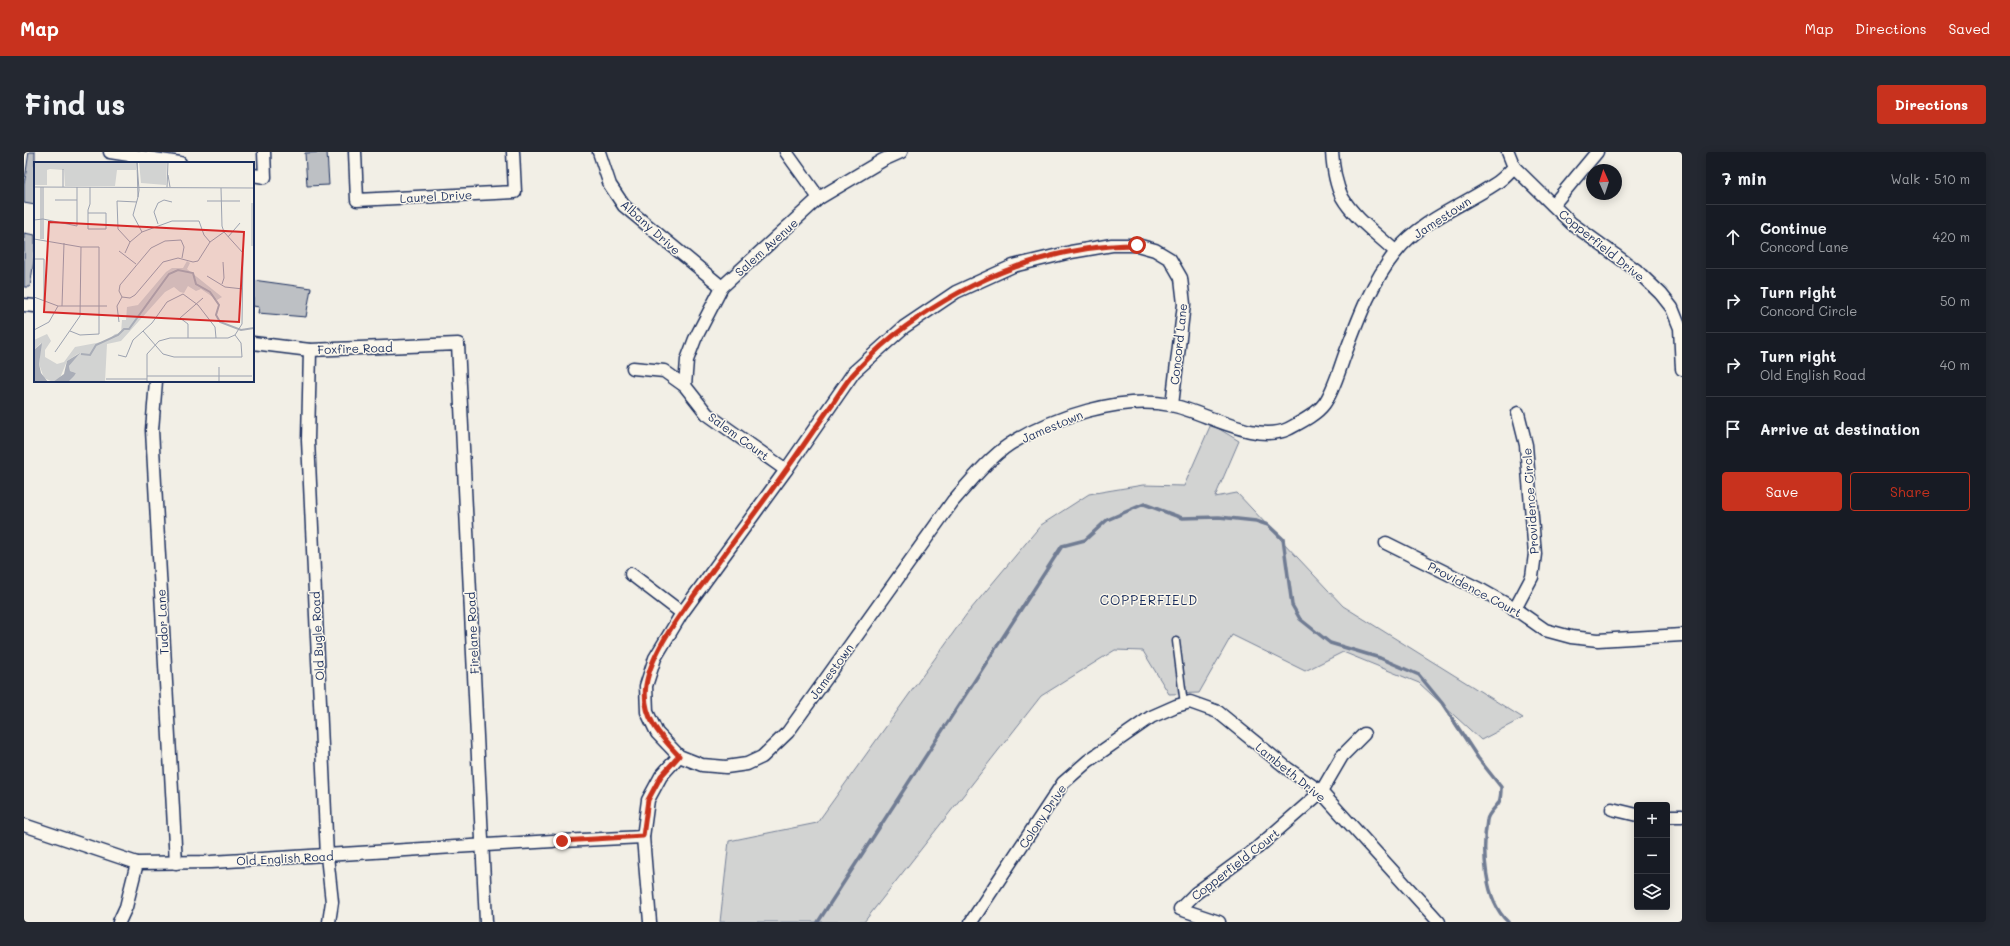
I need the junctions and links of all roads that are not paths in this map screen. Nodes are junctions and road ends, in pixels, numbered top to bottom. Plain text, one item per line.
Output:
1 (110, 152) edge
2 (264, 152) edge
3 (355, 152) edge
4 (513, 152) edge
5 (599, 152) edge
6 (786, 152) edge
7 (900, 152) edge
8 (1332, 152) edge
9 (1508, 152) edge
10 (1597, 152) edge
11 (174, 162) edge
12 (1514, 167) junction
13 (254, 175) edge
14 (819, 198) junction
15 (1553, 205) junction
16 (1396, 252) junction
17 (722, 287) junction
18 (24, 305) edge
19 (34, 306) edge
20 (254, 342) edge
21 (458, 344) joint
22 (310, 350) junction
23 (633, 368) dead end
24 (1682, 369) edge
25 (156, 382) edge
26 (686, 386) junction
27 (1172, 406) junction
28 (1518, 413) dead end
29 (786, 470) junction
30 (1386, 543) dead end
31 (630, 574) dead end
32 (1515, 609) junction
33 (682, 613) junction
34 (1682, 635) edge
35 (1176, 641) dead end
36 (1180, 705) junction
37 (1364, 734) dead end
38 (679, 756) junction
39 (1321, 792) junction
40 (1612, 809) dead end
41 (1634, 814) edge
42 (1670, 816) edge
43 (1682, 816) edge
44 (24, 825) edge
45 (643, 836) junction
46 (482, 845) junction
47 (327, 856) junction
48 (137, 863) junction
49 (176, 863) junction
50 (119, 922) edge
51 (330, 922) edge
52 (486, 922) edge
53 (650, 922) edge
54 (970, 922) edge
55 (1219, 922) edge
56 (1439, 922) edge

1 - 11 street
2 - 13 street
3 - 4 street, Laurel Drive
5 - 17 street, Albany Drive
6 - 14 street
7 - 14 street, Salem Avenue
8 - 16 street
9 - 12 street, Copperfield Drive
10 - 15 street
12 - 15 street, Copperfield Drive
12 - 16 street, Jamestown
14 - 17 street, Salem Avenue
15 - 24 street, Copperfield Drive
16 - 27 street, Jamestown
17 - 26 street, Salem Avenue
18 - 19 street
20 - 22 street, Foxfire Road
21 - 22 street, Foxfire Road
21 - 46 street, Firelane Road
22 - 47 street, Old Bugle Road
23 - 26 street, Salem Court
25 - 49 street, Tudor Lane
26 - 29 street, Salem Court
27 - 29 street, Concord Lane
27 - 38 street, Jamestown
28 - 32 street, Providence Circle
29 - 33 street, Concord Lane
30 - 32 street, Providence Court
31 - 33 street
32 - 34 street, Providence Court
33 - 38 street, Concord Lane
35 - 36 lane
36 - 39 street, Lambeth Drive
36 - 54 street, Colony Drive
37 - 39 street
38 - 45 street
39 - 55 street, Copperfield Court
39 - 56 street, Lambeth Drive
40 - 41 street
42 - 43 street
44 - 48 street, Old English Road
45 - 46 street, Old English Road
45 - 53 street
46 - 47 street, Old English Road
46 - 52 street, Firelane Road
47 - 49 street, Old English Road
47 - 51 street, Old Bugle Road
48 - 49 street, Old English Road
48 - 50 street

